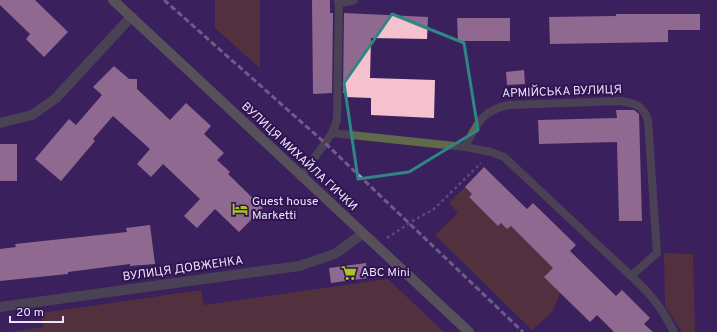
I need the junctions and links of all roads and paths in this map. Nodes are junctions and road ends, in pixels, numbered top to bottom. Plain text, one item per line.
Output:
1 (113, 0) edge
2 (353, 0) edge
3 (339, 1) edge
4 (131, 17) junction
5 (0, 123) edge
6 (332, 133) junction
7 (465, 147) junction
8 (491, 152) junction
9 (301, 176) junction
10 (362, 234) junction
11 (375, 246) junction
12 (631, 276) junction
13 (0, 307) edge
14 (469, 332) edge
15 (674, 332) edge

1 - 4 street, ВУЛИЦЯ МИХАЙЛА ГИЧКИ
2 - 3 street
3 - 6 lane
4 - 5 street
4 - 9 street, ВУЛИЦЯ МИХАЙЛА ГИЧКИ
6 - 7 lane
6 - 9 lane
7 - 8 lane
7 - 12 lane, АРМІЙСЬКА ВУЛИЦЯ
8 - 11 path
8 - 12 lane
9 - 10 street, ВУЛИЦЯ МИХАЙЛА ГИЧКИ
10 - 11 street, ВУЛИЦЯ МИХАЙЛА ГИЧКИ
10 - 13 street, ВУЛИЦЯ ДОВЖЕНКА
11 - 14 street, ВУЛИЦЯ МИХАЙЛА ГИЧКИ
12 - 15 lane

